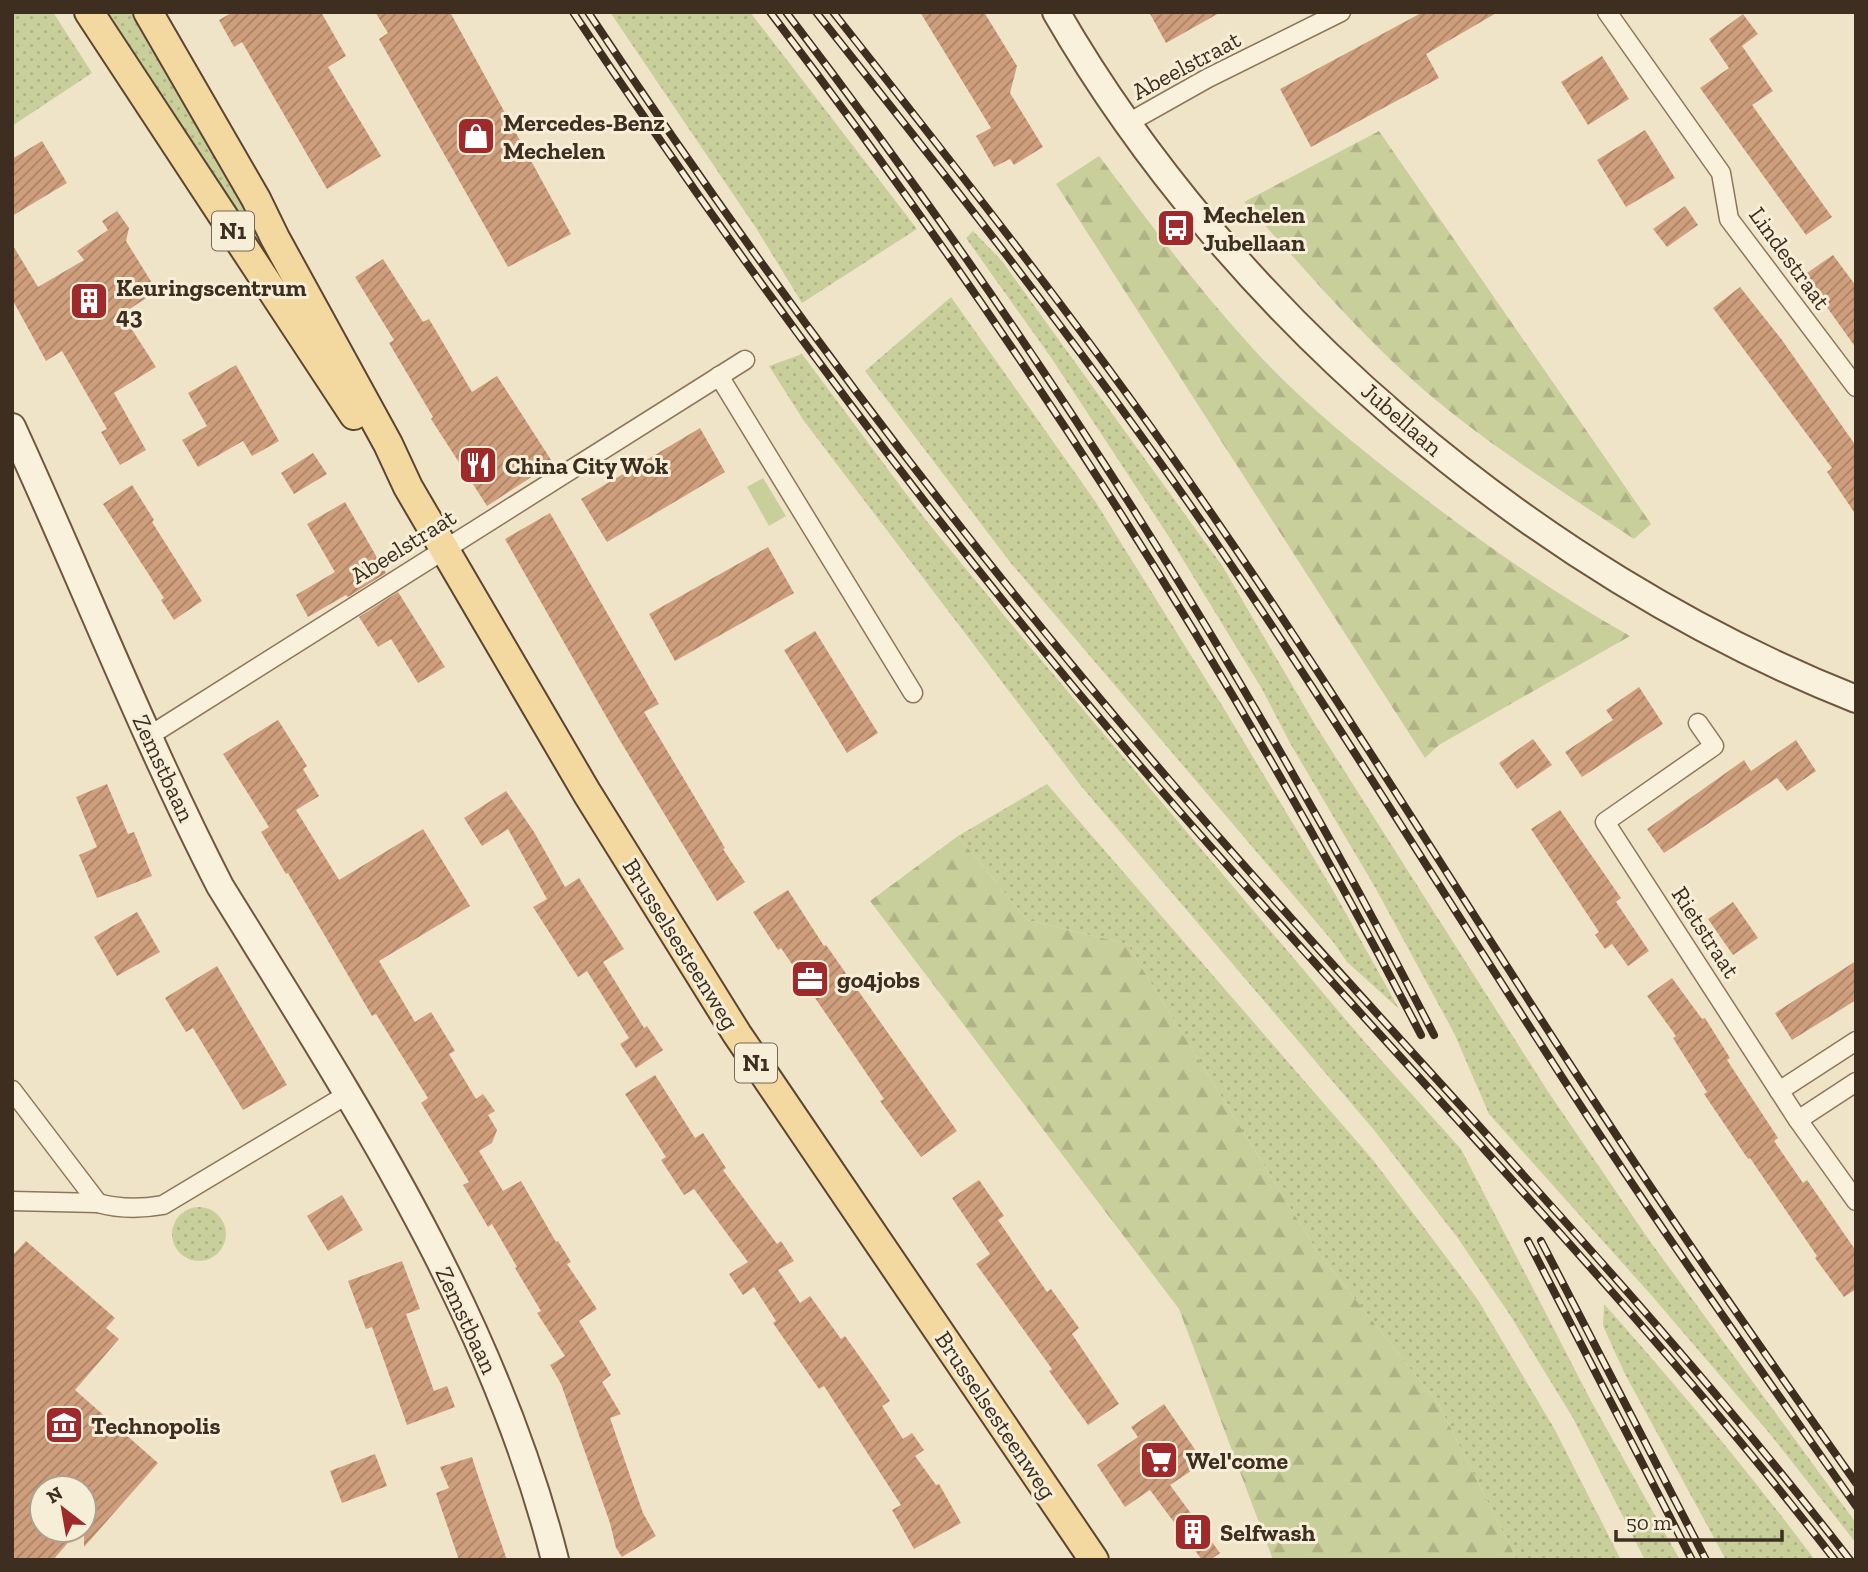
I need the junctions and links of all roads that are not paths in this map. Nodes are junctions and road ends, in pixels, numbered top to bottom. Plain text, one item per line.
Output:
1 (89, 12) edge
2 (148, 12) edge
3 (1056, 12) edge
4 (1342, 12) edge
5 (1606, 12) edge
6 (1128, 123) junction
7 (275, 238) junction
8 (250, 257) junction
9 (745, 360) dead end
10 (719, 376) junction
11 (1856, 387) edge
12 (12, 426) edge
13 (408, 487) junction
14 (445, 549) junction
15 (913, 693) dead end
16 (1856, 699) edge
17 (1698, 723) dead end
18 (149, 736) junction
19 (1856, 1041) edge
20 (1856, 1082) edge
21 (12, 1090) edge
22 (1779, 1091) junction
23 (348, 1094) junction
24 (1798, 1120) junction
25 (12, 1201) edge
26 (1856, 1201) edge
27 (98, 1203) junction
28 (555, 1560) edge
29 (1094, 1560) edge

1 - 8 main road, Brusselsesteenweg / N1
2 - 7 main road, Brusselsesteenweg / N1
3 - 6 street, Jubellaan
4 - 6 street, Abeelstraat
5 - 11 street, Lindestraat
6 - 16 street, Jubellaan
7 - 8 main road
7 - 13 main road, Brusselsesteenweg / N1
8 - 13 main road, Brusselsesteenweg / N1
9 - 10 street, Abeelstraat
10 - 14 street, Abeelstraat
10 - 15 street
12 - 18 street, Zemstbaan
13 - 14 main road, Brusselsesteenweg / N1
14 - 18 street, Abeelstraat
14 - 29 main road, Brusselsesteenweg / N1
17 - 22 street, Rietstraat
18 - 23 street, Zemstbaan
19 - 22 street
20 - 24 street
21 - 27 street
22 - 24 street, Rietstraat
23 - 27 street
23 - 28 street, Zemstbaan
24 - 26 street, Rietstraat
25 - 27 street

